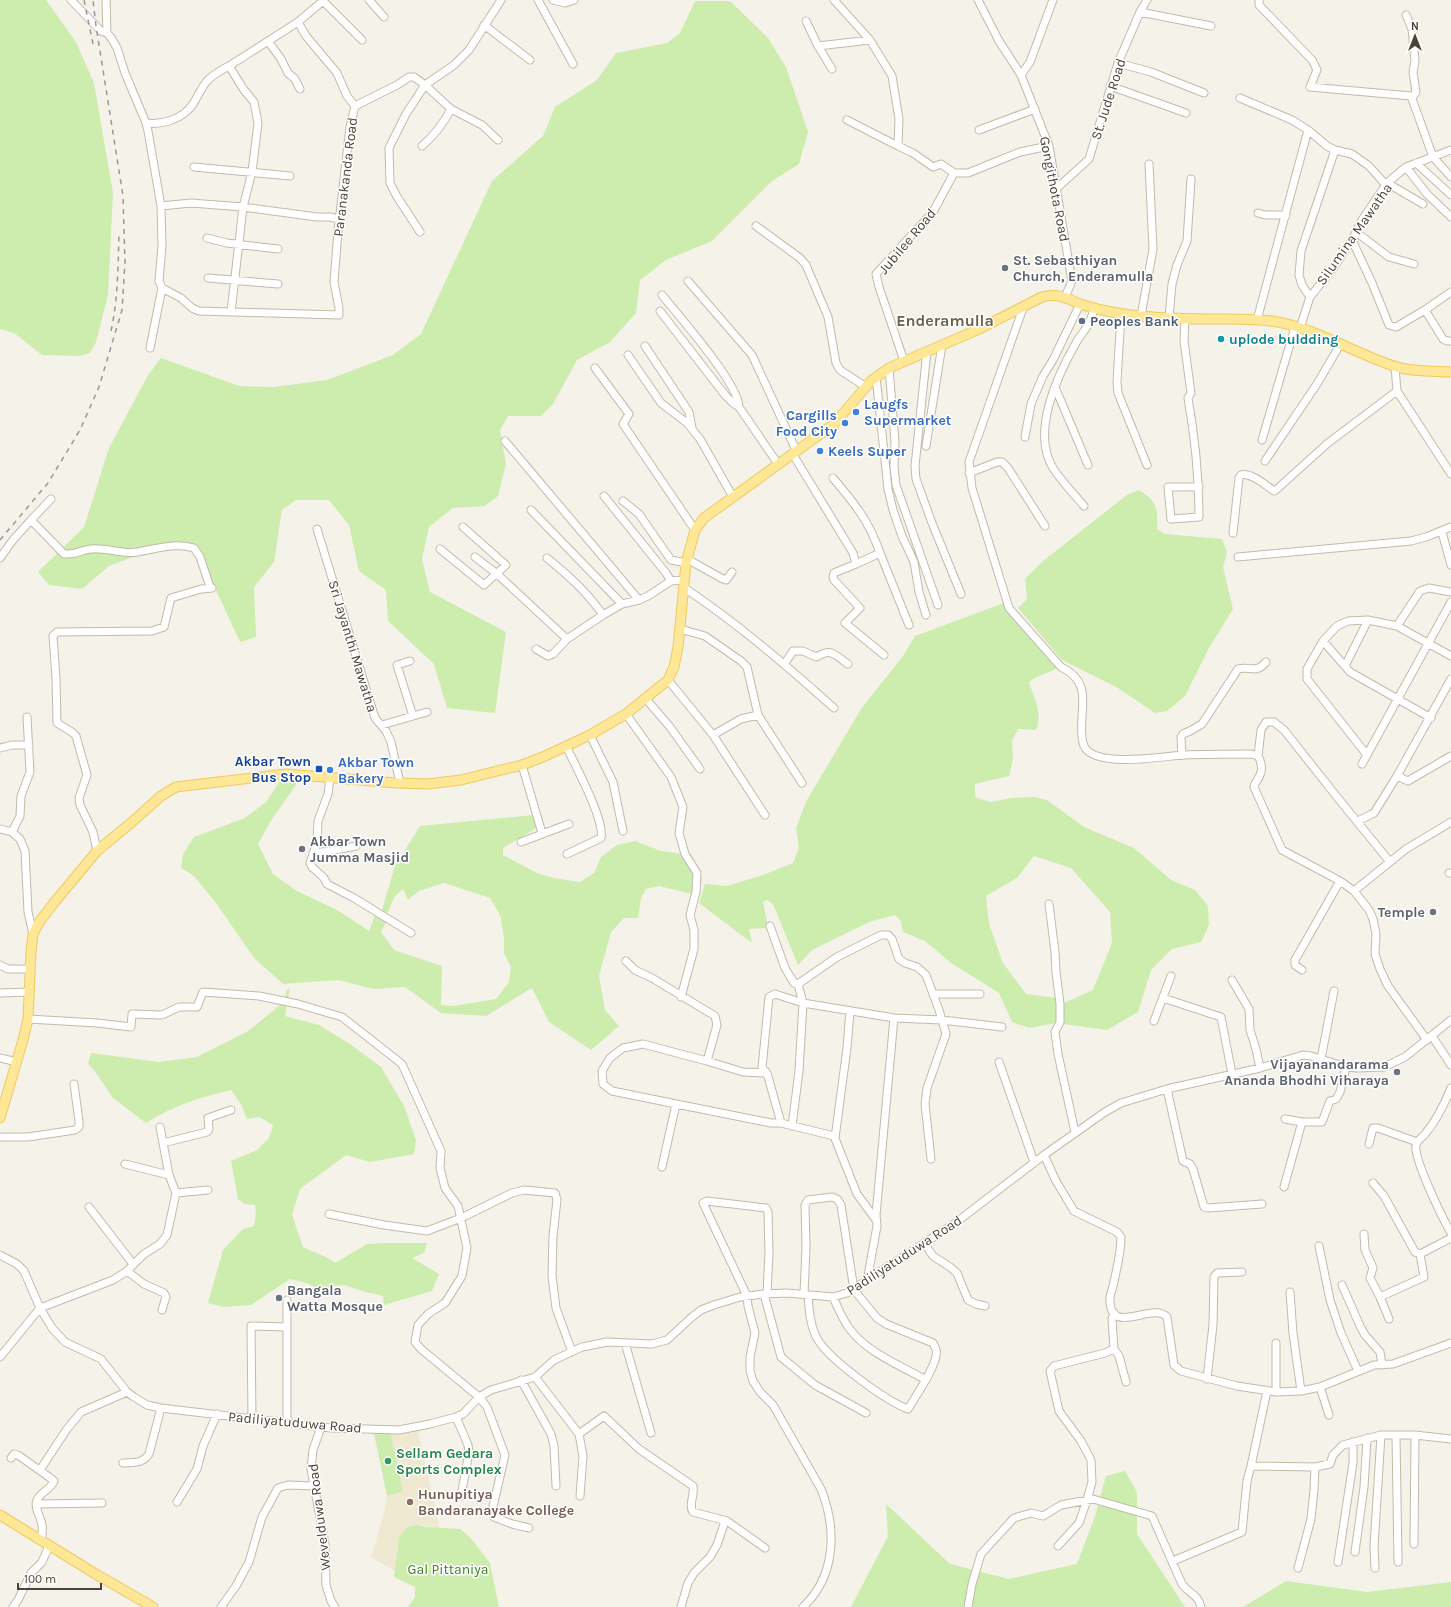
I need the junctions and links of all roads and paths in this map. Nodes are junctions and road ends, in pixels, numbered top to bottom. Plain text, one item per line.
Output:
1 (71, 0) edge
2 (106, 0) edge
3 (369, 0) edge
4 (501, 0) edge
5 (538, 0) edge
6 (554, 0) edge
7 (574, 0) edge
8 (834, 0) edge
9 (978, 0) edge
10 (1053, 0) edge
11 (1147, 0) edge
12 (1259, 0) edge
13 (324, 1) edge
14 (1140, 12) junction
15 (1406, 15) dead end
16 (384, 17) dead end
17 (298, 22) junction
18 (806, 22) dead end
19 (484, 26) junction
20 (1211, 26) dead end
21 (107, 33) junction
22 (362, 40) dead end
23 (870, 40) junction
24 (268, 41) junction
25 (818, 46) junction
26 (530, 60) dead end
27 (1118, 63) junction
28 (573, 64) dead end
29 (229, 66) junction
30 (832, 69) dead end
31 (1021, 75) junction
32 (425, 85) junction
33 (1110, 86) junction
34 (300, 89) dead end
35 (1204, 93) dead end
36 (1240, 98) dead end
37 (1412, 98) junction
38 (355, 106) junction
39 (451, 109) junction
40 (1035, 109) junction
41 (1186, 113) dead end
42 (847, 120) dead end
43 (146, 123) junction
44 (979, 130) dead end
45 (1308, 130) junction
46 (498, 140) dead end
47 (422, 146) dead end
48 (898, 146) junction
49 (1049, 146) junction
50 (1335, 150) junction
51 (1451, 150) edge
52 (1433, 157) junction
53 (1416, 163) junction
54 (1149, 164) dead end
55 (194, 167) dead end
56 (1406, 167) junction
57 (252, 172) junction
58 (954, 172) junction
59 (290, 176) dead end
60 (1451, 177) edge
61 (1191, 179) dead end
62 (1387, 184) junction
63 (1056, 189) junction
64 (1451, 195) edge
65 (1422, 204) dead end
66 (161, 206) junction
67 (243, 207) junction
68 (1258, 213) dead end
69 (1286, 215) junction
70 (1451, 217) edge
71 (339, 219) junction
72 (756, 226) dead end
73 (420, 232) dead end
74 (1356, 232) junction
75 (207, 238) dead end
76 (1352, 240) junction
77 (240, 243) junction
78 (278, 249) dead end
79 (1414, 264) dead end
80 (208, 278) dead end
81 (235, 279) junction
82 (688, 281) dead end
83 (278, 284) dead end
84 (162, 288) junction
85 (1451, 292) edge
86 (662, 295) dead end
87 (1065, 297) junction
88 (1310, 297) junction
89 (1080, 304) junction
90 (1023, 308) junction
91 (1094, 308) junction
92 (1425, 310) junction
93 (231, 312) junction
94 (660, 312) dead end
95 (1121, 314) junction
96 (1141, 316) junction
97 (1169, 318) junction
98 (1185, 318) junction
99 (1257, 320) junction
100 (1298, 327) junction
101 (1451, 341) edge
102 (1341, 343) junction
103 (942, 345) junction
104 (645, 346) dead end
105 (150, 348) dead end
106 (927, 351) junction
107 (628, 355) dead end
108 (904, 360) junction
109 (1395, 367) junction
110 (595, 368) dead end
111 (889, 368) junction
112 (1451, 372) edge
113 (876, 377) junction
114 (866, 387) junction
115 (1055, 387) junction
116 (1397, 391) junction
117 (739, 407) junction
118 (692, 430) junction
119 (1025, 438) dead end
120 (1262, 440) dead end
121 (505, 441) dead end
122 (926, 446) dead end
123 (794, 452) junction
124 (1265, 461) dead end
125 (778, 464) junction
126 (1088, 465) dead end
127 (1147, 465) dead end
128 (969, 473) junction
129 (1451, 474) edge
130 (833, 478) dead end
131 (1199, 487) junction
132 (604, 496) dead end
133 (733, 497) junction
134 (51, 499) dead end
135 (623, 501) dead end
136 (1084, 506) dead end
137 (531, 510) dead end
138 (31, 520) junction
139 (1045, 526) dead end
140 (463, 527) dead end
141 (1451, 527) edge
142 (318, 529) dead end
143 (695, 530) junction
144 (1442, 532) junction
145 (1233, 533) dead end
146 (440, 549) dead end
147 (880, 553) junction
148 (475, 557) dead end
149 (1238, 557) dead end
150 (0, 558) edge
151 (547, 558) dead end
152 (686, 561) junction
153 (856, 564) junction
154 (1451, 565) edge
155 (732, 572) dead end
156 (497, 574) junction
157 (671, 581) junction
158 (684, 583) junction
159 (1451, 592) edge
160 (961, 594) dead end
161 (639, 600) junction
162 (1451, 602) edge
163 (622, 604) junction
164 (938, 605) dead end
165 (603, 615) junction
166 (926, 615) dead end
167 (1368, 620) junction
168 (909, 625) dead end
169 (1397, 626) junction
170 (680, 629) junction
171 (567, 639) junction
172 (1323, 641) junction
173 (1428, 642) junction
174 (536, 649) dead end
175 (884, 656) dead end
176 (1451, 656) edge
177 (410, 661) dead end
178 (1266, 662) dead end
179 (785, 663) junction
180 (848, 664) dead end
181 (1345, 666) junction
182 (668, 680) junction
183 (1451, 680) edge
184 (646, 699) junction
185 (1397, 700) junction
186 (834, 708) dead end
187 (427, 712) dead end
188 (626, 714) junction
189 (758, 715) junction
190 (413, 716) junction
191 (27, 717) dead end
192 (1431, 718) junction
193 (382, 726) junction
194 (590, 734) junction
195 (713, 735) junction
196 (29, 745) junction
197 (566, 746) junction
198 (0, 748) edge
199 (1182, 755) junction
200 (1367, 755) junction
201 (1258, 756) junction
202 (1451, 756) edge
203 (522, 764) junction
204 (1362, 764) dead end
205 (700, 770) dead end
206 (1398, 776) junction
207 (330, 777) junction
208 (400, 783) junction
209 (802, 783) dead end
210 (766, 815) dead end
211 (1358, 821) junction
212 (1451, 822) edge
213 (570, 824) dead end
214 (0, 828) edge
215 (623, 831) dead end
216 (12, 832) junction
217 (542, 834) junction
218 (521, 842) dead end
219 (356, 846) dead end
220 (97, 851) junction
221 (313, 853) junction
222 (567, 854) dead end
223 (1390, 862) junction
224 (1340, 881) junction
225 (1354, 891) junction
226 (1048, 904) dead end
227 (770, 926) dead end
228 (411, 933) dead end
229 (33, 934) junction
230 (626, 961) dead end
231 (0, 965) edge
232 (30, 969) junction
233 (1302, 970) dead end
234 (1171, 976) dead end
235 (1232, 980) dead end
236 (798, 984) junction
237 (1334, 991) dead end
238 (29, 992) junction
239 (0, 993) edge
240 (933, 994) junction
241 (980, 994) dead end
242 (681, 997) junction
243 (1163, 998) junction
244 (803, 1003) junction
245 (850, 1011) junction
246 (894, 1018) junction
247 (28, 1019) junction
248 (942, 1020) junction
249 (1451, 1020) edge
250 (1154, 1021) dead end
251 (1002, 1027) dead end
252 (1429, 1038) junction
253 (0, 1058) edge
254 (1321, 1059) junction
255 (708, 1061) junction
256 (17, 1062) junction
257 (999, 1062) dead end
258 (1451, 1065) edge
259 (1346, 1067) junction
260 (1260, 1068) junction
261 (767, 1073) junction
262 (1232, 1074) junction
263 (74, 1084) dead end
264 (1451, 1088) edge
265 (1167, 1089) junction
266 (676, 1104) junction
267 (2, 1105) edge
268 (231, 1110) dead end
269 (0, 1118) edge
270 (1285, 1120) dead end
271 (1302, 1122) junction
272 (781, 1123) junction
273 (792, 1126) junction
274 (160, 1127) dead end
275 (1075, 1132) junction
276 (0, 1137) edge
277 (835, 1138) junction
278 (1417, 1142) junction
279 (163, 1143) junction
280 (1369, 1144) dead end
281 (1044, 1155) junction
282 (931, 1159) dead end
283 (1034, 1162) junction
284 (125, 1164) dead end
285 (662, 1167) dead end
286 (169, 1175) junction
287 (1373, 1183) dead end
288 (1284, 1187) dead end
289 (208, 1190) dead end
290 (176, 1193) junction
291 (1262, 1204) dead end
292 (89, 1207) dead end
293 (329, 1214) dead end
294 (460, 1218) junction
295 (876, 1220) junction
296 (1451, 1233) edge
297 (1364, 1234) dead end
298 (1451, 1238) edge
299 (924, 1243) junction
300 (1319, 1246) dead end
301 (1420, 1254) junction
302 (0, 1256) edge
303 (133, 1264) junction
304 (127, 1271) junction
305 (1242, 1272) dead end
306 (867, 1281) junction
307 (1342, 1285) dead end
308 (854, 1290) junction
309 (1290, 1292) dead end
310 (765, 1294) junction
311 (806, 1295) junction
312 (747, 1296) junction
313 (833, 1297) junction
314 (1380, 1297) junction
315 (287, 1300) dead end
316 (985, 1306) dead end
317 (40, 1308) junction
318 (162, 1310) dead end
319 (1114, 1313) junction
320 (1389, 1319) dead end
321 (287, 1326) junction
322 (625, 1342) junction
323 (1276, 1342) dead end
324 (1451, 1343) edge
325 (1114, 1349) junction
326 (572, 1352) junction
327 (0, 1357) edge
328 (1382, 1365) junction
329 (1358, 1371) junction
330 (535, 1377) junction
331 (1207, 1379) junction
332 (521, 1380) junction
333 (926, 1380) junction
334 (1126, 1382) dead end
335 (1320, 1387) junction
336 (1267, 1391) junction
337 (127, 1392) junction
338 (1276, 1392) junction
339 (1301, 1392) junction
340 (479, 1396) junction
341 (161, 1408) junction
342 (866, 1413) dead end
343 (217, 1414) junction
344 (1329, 1415) dead end
345 (456, 1417) junction
346 (252, 1419) junction
347 (287, 1423) junction
348 (321, 1426) junction
349 (651, 1433) dead end
350 (579, 1434) junction
351 (1381, 1435) junction
352 (1396, 1435) junction
353 (1415, 1435) junction
354 (1367, 1438) junction
355 (1451, 1439) edge
356 (1353, 1442) junction
357 (11, 1458) dead end
358 (123, 1463) dead end
359 (1251, 1466) junction
360 (1315, 1467) junction
361 (40, 1470) junction
362 (314, 1486) junction
363 (556, 1486) dead end
364 (461, 1496) dead end
365 (580, 1496) dead end
366 (1087, 1500) junction
367 (176, 1502) dead end
368 (102, 1503) dead end
369 (36, 1504) junction
370 (0, 1515) edge
371 (725, 1521) junction
372 (529, 1528) dead end
373 (45, 1543) junction
374 (1414, 1544) dead end
375 (1058, 1546) dead end
376 (765, 1548) dead end
377 (1355, 1552) dead end
378 (1173, 1561) junction
379 (1338, 1562) dead end
380 (1398, 1562) dead end
381 (1298, 1568) dead end
382 (1375, 1568) dead end
383 (13, 1607) edge
384 (153, 1607) edge
385 (221, 1607) edge
386 (335, 1607) edge
387 (680, 1607) edge
388 (803, 1607) edge
389 (968, 1607) edge
390 (1201, 1607) edge

1 - 21 street
2 - 21 street
3 - 16 street
4 - 19 street
5 - 28 street
6 - 7 street
8 - 23 street
9 - 31 street, Gongithota Road
10 - 31 street
11 - 14 street, St. Jude Road
12 - 37 street
13 - 17 street
13 - 22 street
14 - 20 street
14 - 27 street, St. Jude Road
15 - 37 street
17 - 24 street
17 - 38 street
18 - 25 street
19 - 26 street
19 - 32 street
21 - 43 street
23 - 25 street
23 - 48 street
24 - 29 street
24 - 34 street
25 - 30 street
27 - 33 street, St. Jude Road
27 - 35 street
29 - 43 street
29 - 57 street
31 - 40 street, Gongithota Road
32 - 38 street, Paranakanda Road
32 - 39 street
32 - 73 street
33 - 41 street
33 - 63 street, St. Jude Road
36 - 45 street
37 - 52 street
38 - 71 street, Paranakanda Road
39 - 46 street
39 - 47 street
40 - 44 street
40 - 49 street, Gongithota Road
42 - 48 street
43 - 66 street
45 - 50 street
45 - 69 street
48 - 58 street
49 - 58 street
49 - 63 street, Gongithota Road
50 - 62 street
50 - 88 street
51 - 52 street, Silumina Mawatha
52 - 53 street, Silumina Mawatha
52 - 60 street
53 - 56 street, Silumina Mawatha
53 - 64 street
54 - 96 street
55 - 57 street
56 - 62 street, Silumina Mawatha
56 - 70 street
57 - 59 street
57 - 67 street
58 - 108 street, Jubilee Road
61 - 97 street
62 - 65 street
62 - 74 street, Silumina Mawatha
63 - 87 street, Gongithota Road
66 - 67 street
66 - 84 street
67 - 71 street
67 - 77 street
68 - 69 street
69 - 99 street
71 - 93 street, Paranakanda Road
72 - 114 street
74 - 76 street, Silumina Mawatha
74 - 79 street
75 - 77 street
76 - 88 street, Silumina Mawatha
76 - 92 street
77 - 78 street
77 - 81 street
80 - 81 street
81 - 83 street
81 - 93 street
82 - 123 street
84 - 93 street
84 - 105 street
85 - 92 street
86 - 117 street
87 - 89 main road
87 - 90 main road
88 - 100 street, Silumina Mawatha
89 - 91 main road
89 - 119 street
90 - 103 main road
90 - 128 street
91 - 95 main road
91 - 115 street
92 - 101 street
94 - 117 street
95 - 96 main road
95 - 127 street
96 - 97 main road
97 - 98 main road
98 - 99 main road
98 - 131 street
99 - 100 main road
100 - 102 main road
100 - 120 street, Silumina Mawatha
102 - 109 main road
102 - 124 street
103 - 106 main road
103 - 122 street
104 - 118 street
106 - 108 main road
106 - 160 street
107 - 118 street
108 - 111 main road
109 - 112 main road
109 - 116 street
110 - 143 street
111 - 113 main road
111 - 164 street
113 - 114 main road
113 - 166 street
114 - 123 main road
115 - 126 street
115 - 136 street
116 - 129 street
116 - 145 street
117 - 125 street
118 - 133 street
121 - 161 street
123 - 125 main road
123 - 153 street
125 - 133 main road
128 - 139 street
128 - 199 street
130 - 147 street
131 - 131 street
132 - 157 street
133 - 143 main road
134 - 138 street
135 - 152 street
137 - 163 street
138 - 150 street
138 - 220 street
140 - 156 street
141 - 144 street
142 - 193 street, Sri Jayanthi Mawatha
143 - 152 main road
144 - 149 street
144 - 154 street
146 - 156 street
147 - 153 street
147 - 168 street
148 - 156 street
151 - 165 street
152 - 155 street
152 - 158 main road
153 - 175 street
156 - 171 street
157 - 158 street
157 - 161 street
158 - 170 main road
158 - 179 street
159 - 169 street
161 - 163 street
162 - 173 street
163 - 165 street
165 - 171 street
167 - 169 street
167 - 172 street
167 - 181 street
169 - 173 street
170 - 182 main road
170 - 189 street
171 - 174 street
172 - 181 street
172 - 200 street
173 - 176 street
173 - 185 street
177 - 190 street
178 - 199 street
179 - 180 street
179 - 186 street
181 - 185 street
182 - 184 main road
182 - 195 street
183 - 192 street
184 - 188 main road
184 - 205 street
185 - 192 street
185 - 200 street
187 - 190 street
188 - 194 main road
188 - 242 street
189 - 195 street
189 - 209 street
190 - 193 street
191 - 196 street
192 - 206 street
193 - 208 street, Sri Jayanthi Mawatha
194 - 197 main road
194 - 215 street
195 - 210 street
196 - 198 street
196 - 216 street
197 - 203 main road
197 - 222 street
199 - 201 street
200 - 204 street
201 - 211 street
201 - 224 street
202 - 206 street
203 - 208 main road
203 - 217 street
206 - 211 street
207 - 208 main road
207 - 220 main road
207 - 221 street
211 - 223 street
212 - 223 street
213 - 217 street
214 - 216 street
216 - 229 street
217 - 218 street
219 - 221 street
220 - 229 main road
221 - 228 street
223 - 225 street
224 - 225 street
224 - 233 street
225 - 252 street
226 - 275 street
227 - 236 street
229 - 232 main road
230 - 242 street
231 - 232 street
232 - 238 main road
234 - 243 street
235 - 260 street
236 - 240 street
236 - 244 street
237 - 254 street
238 - 239 street
238 - 247 main road
240 - 241 street
240 - 248 street
242 - 255 street
243 - 250 street
243 - 262 street
244 - 245 street
244 - 261 street
244 - 273 street
245 - 246 street
245 - 277 street
246 - 248 street
246 - 295 street
247 - 256 main road
247 - 294 street
248 - 251 street
248 - 282 street
249 - 252 street, Padiliyatuduwa Road
252 - 258 street
252 - 259 street, Padiliyatuduwa Road
253 - 256 street
254 - 259 street, Padiliyatuduwa Road
254 - 260 street, Padiliyatuduwa Road
255 - 261 street
255 - 266 street
256 - 267 main road
257 - 283 street
259 - 271 street
260 - 262 street, Padiliyatuduwa Road
261 - 272 street
262 - 265 street, Padiliyatuduwa Road
263 - 276 street
264 - 278 street
265 - 275 street, Padiliyatuduwa Road
265 - 291 street
266 - 272 street
266 - 285 street
267 - 269 main road
268 - 279 street
270 - 271 street
271 - 288 street
272 - 273 street
273 - 277 street
274 - 279 street
275 - 281 street, Padiliyatuduwa Road
277 - 295 street
278 - 280 street
278 - 296 street
279 - 286 street
281 - 283 street, Padiliyatuduwa Road
281 - 319 street
283 - 299 street, Padiliyatuduwa Road
284 - 286 street
286 - 290 street
287 - 301 street
289 - 290 street
290 - 303 street
292 - 303 street
293 - 294 street
294 - 326 street
294 - 340 street
295 - 306 street
297 - 314 street
298 - 301 street
299 - 306 street, Padiliyatuduwa Road
299 - 316 street
300 - 329 street
301 - 314 street
302 - 317 street, Padiliyatuduwa Road
303 - 304 street
304 - 317 street
304 - 318 street
305 - 331 street
306 - 308 street, Padiliyatuduwa Road
307 - 328 street
308 - 311 street
308 - 313 street, Padiliyatuduwa Road
308 - 333 street
309 - 339 street
310 - 311 street, Padiliyatuduwa Road
310 - 312 street, Padiliyatuduwa Road
310 - 312 street
310 - 342 street
311 - 313 street, Padiliyatuduwa Road
311 - 333 street
312 - 322 street, Padiliyatuduwa Road
312 - 388 street
313 - 333 street
314 - 320 street
315 - 321 street
317 - 327 street
317 - 337 street, Padiliyatuduwa Road
319 - 325 street
319 - 331 street
321 - 346 street
321 - 347 street
322 - 326 street, Padiliyatuduwa Road
322 - 349 street
323 - 338 street
324 - 328 street
325 - 334 street
325 - 366 street
326 - 330 street, Padiliyatuduwa Road
328 - 329 street
329 - 335 street
330 - 332 street, Padiliyatuduwa Road
330 - 350 street
331 - 336 street
332 - 340 street, Padiliyatuduwa Road
332 - 363 street
335 - 339 street
335 - 344 street
336 - 338 street
336 - 359 street
337 - 341 street, Padiliyatuduwa Road
337 - 361 street
338 - 339 street
340 - 345 street, Padiliyatuduwa Road
340 - 372 street
341 - 343 street, Padiliyatuduwa Road
341 - 358 street
343 - 346 street, Padiliyatuduwa Road
343 - 367 street
345 - 348 street, Padiliyatuduwa Road
345 - 364 street
346 - 347 street, Padiliyatuduwa Road
347 - 348 street, Padiliyatuduwa Road
348 - 362 street, Wevelduwa Road
350 - 365 street
350 - 371 street
351 - 352 street
351 - 354 street
351 - 382 street
352 - 353 street
352 - 380 street
353 - 355 street
353 - 374 street
354 - 356 street
354 - 377 street
356 - 360 street
356 - 379 street
357 - 361 street
359 - 360 street
359 - 378 street
360 - 381 street
361 - 369 street
362 - 385 street
362 - 386 street, Wevelduwa Road
366 - 375 street
366 - 378 street
366 - 389 street
368 - 369 street
369 - 373 street
370 - 373 main road
371 - 376 street
371 - 387 street
373 - 383 street
373 - 384 main road
378 - 390 street

